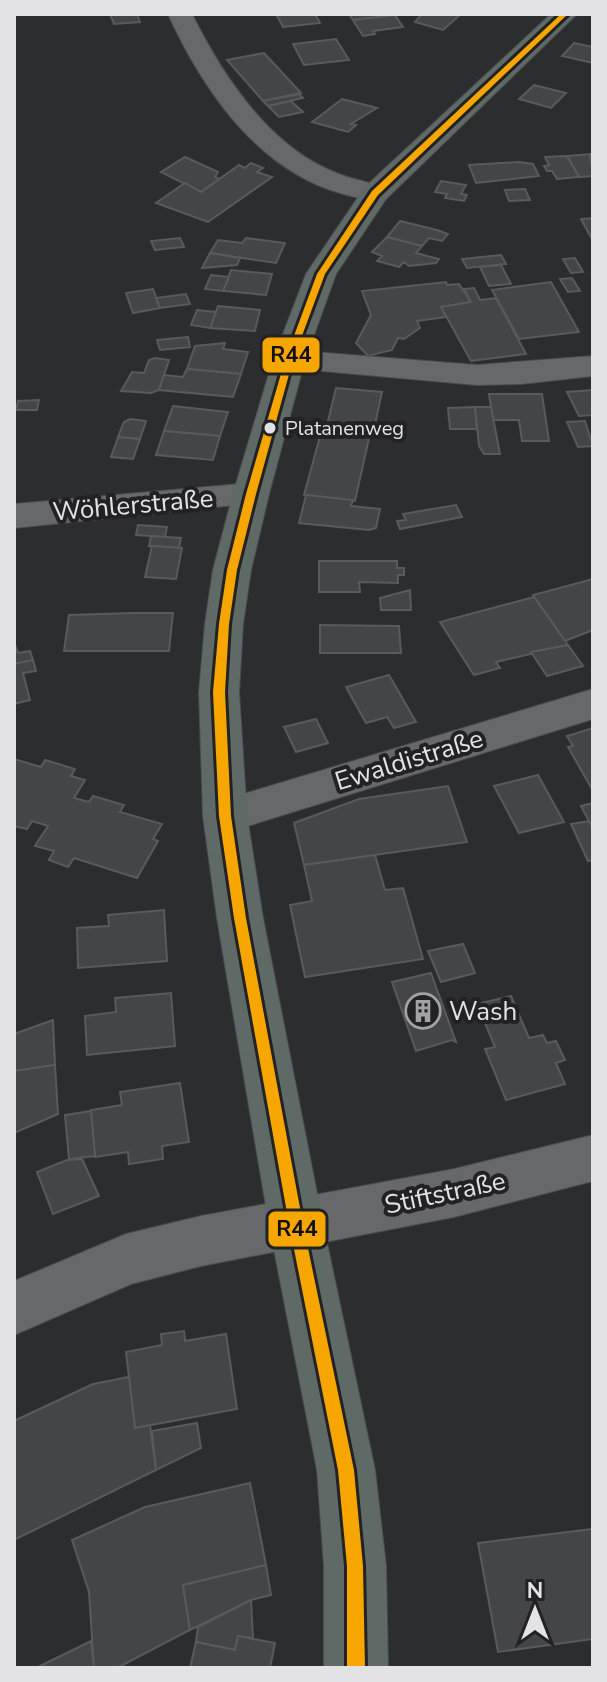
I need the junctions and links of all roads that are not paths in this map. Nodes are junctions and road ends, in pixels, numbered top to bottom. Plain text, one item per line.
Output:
1 (180, 14) edge
2 (565, 14) edge
3 (375, 193) junction
4 (289, 360) junction
5 (593, 366) edge
6 (251, 494) junction
7 (14, 516) edge
8 (593, 704) edge
9 (225, 816) junction
10 (593, 1158) edge
11 (296, 1224) junction
12 (14, 1308) edge
13 (356, 1668) edge

1 - 3 street
2 - 3 main road
3 - 4 main road
4 - 5 street
4 - 6 main road
6 - 7 street, Wöhlerstraße
6 - 9 main road
8 - 9 street, Ewaldistraße
9 - 11 main road
10 - 11 street, Stiftstraße
11 - 12 street, Stiftstraße
11 - 13 main road

